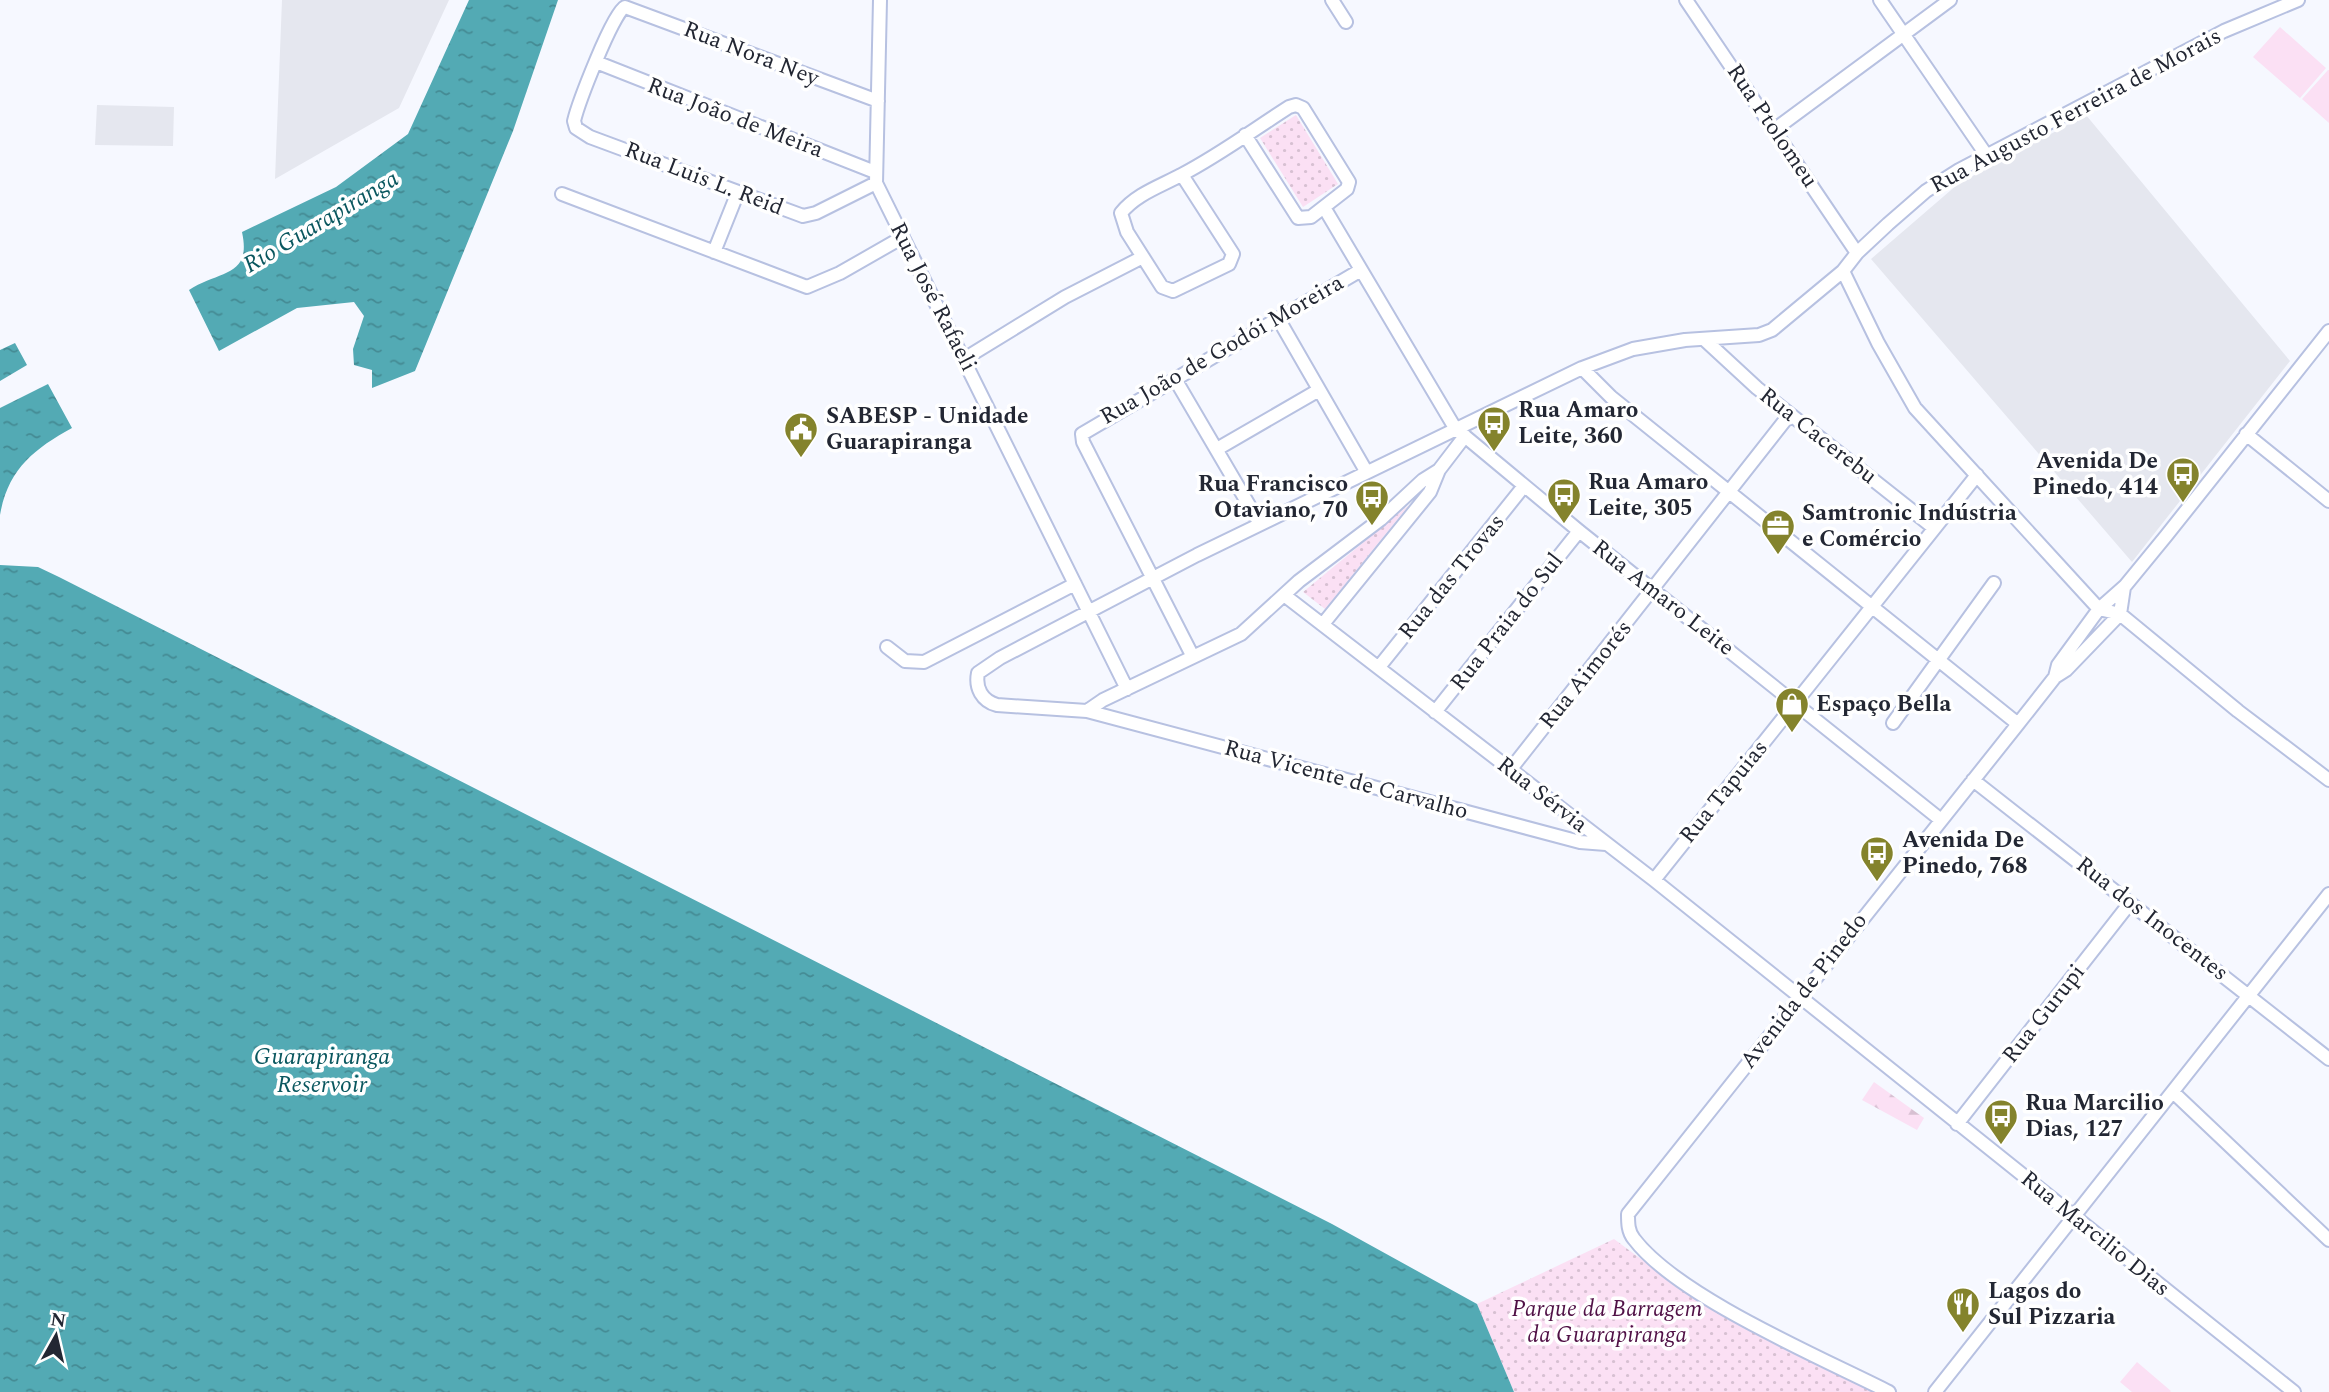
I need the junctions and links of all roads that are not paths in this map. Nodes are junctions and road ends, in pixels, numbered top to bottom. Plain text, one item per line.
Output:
1 (880, 0) edge
2 (1332, 0) edge
3 (1686, 0) edge
4 (1880, 0) edge
5 (1950, 0) edge
6 (2298, 0) edge
7 (1346, 22) dead end
8 (1903, 35) junction
9 (596, 62) junction
10 (878, 101) junction
11 (1774, 130) junction
12 (1245, 135) junction
13 (1987, 156) junction
14 (1182, 175) junction
15 (876, 178) junction
16 (738, 192) junction
17 (562, 194) dead end
18 (1325, 209) junction
19 (903, 237) junction
20 (715, 252) junction
21 (1857, 253) junction
22 (1143, 257) junction
23 (1361, 270) junction
24 (1843, 271) junction
25 (1279, 320) junction
26 (2329, 331) edge
27 (1705, 341) junction
28 (964, 359) junction
29 (1582, 368) junction
30 (1175, 379) junction
31 (1320, 390) junction
32 (1790, 414) junction
33 (1460, 432) junction
34 (2246, 434) junction
35 (1217, 449) junction
36 (1439, 470) junction
37 (1366, 471) junction
38 (1977, 475) junction
39 (1524, 486) junction
40 (1731, 492) junction
41 (2329, 501) edge
42 (1260, 524) junction
43 (1934, 528) junction
44 (1579, 531) junction
45 (1153, 578) junction
46 (1994, 583) dead end
47 (1075, 584) junction
48 (2124, 586) junction
49 (1653, 590) junction
50 (1284, 595) junction
51 (1872, 606) junction
52 (2099, 609) junction
53 (1089, 613) junction
54 (2120, 614) junction
55 (1323, 624) junction
56 (887, 647) dead end
57 (1193, 657) junction
58 (1938, 659) junction
59 (1380, 667) junction
60 (2055, 677) junction
61 (976, 678) joint
62 (1127, 689) junction
63 (1796, 703) junction
64 (1087, 711) junction
65 (1436, 712) junction
66 (1893, 723) dead end
67 (2018, 724) junction
68 (1510, 770) junction
69 (1973, 780) junction
70 (2329, 780) edge
71 (1941, 820) junction
72 (1606, 844) junction
73 (1654, 880) junction
74 (2329, 894) edge
75 (2130, 902) junction
76 (2251, 995) junction
77 (1799, 996) junction
78 (2329, 1059) edge
79 (2173, 1092) junction
80 (1957, 1125) junction
81 (2074, 1218) junction
82 (2329, 1240) edge
83 (1889, 1392) edge
84 (1935, 1392) edge
85 (2294, 1392) edge

1 - 10 street, Rua José Rafaeli
2 - 7 street
3 - 11 street, Rua Ptolomeu
4 - 8 street
5 - 8 street
6 - 13 street, Rua Augusto Ferreira de Morais
8 - 11 street
8 - 13 street
9 - 10 street, Rua Nora Ney
9 - 15 street, Rua João de Meira
9 - 16 street, Rua Luis L. Reid
10 - 15 street, Rua José Rafaeli
11 - 21 street, Rua Ptolomeu
12 - 14 street
12 - 18 street
12 - 18 street
13 - 21 street, Rua Augusto Ferreira de Morais
14 - 22 street
14 - 22 street
15 - 16 street, Rua Luis L. Reid
15 - 19 street, Rua José Rafaeli
16 - 20 street
17 - 20 street
18 - 23 street, Rua Amaro Leite
19 - 20 street
19 - 28 street, Rua José Rafaeli
21 - 24 street, Rua Augusto Ferreira de Morais
22 - 28 street
23 - 25 street, Rua João de Godói Moreira
23 - 33 street, Rua Amaro Leite
24 - 27 street, Rua Augusto Ferreira de Morais
24 - 38 street
25 - 30 street, Rua João de Godói Moreira
25 - 31 street
26 - 34 street, Avenida de Pinedo
27 - 29 street, Rua Augusto Ferreira de Morais
27 - 32 street, Rua Cacerebu
28 - 47 street, Rua José Rafaeli
29 - 33 street, Rua Augusto Ferreira de Morais
29 - 40 street
30 - 35 street
30 - 45 street, Rua João de Godói Moreira
31 - 35 street
31 - 37 street
32 - 40 street, Rua Aimorés
32 - 43 street, Rua Cacerebu
33 - 36 street
33 - 37 street, Rua Augusto Ferreira de Morais
33 - 39 street, Rua Amaro Leite
34 - 41 street
34 - 48 street, Avenida de Pinedo
35 - 42 street
36 - 50 street
36 - 55 street
37 - 42 street, Rua Augusto Ferreira de Morais
38 - 43 street, Rua Tapuias
38 - 52 street
39 - 44 street, Rua Amaro Leite
39 - 59 street, Rua das Trovas
40 - 49 street, Rua Aimorés
40 - 51 street
42 - 45 street, Rua Augusto Ferreira de Morais
43 - 51 street, Rua Tapuias
44 - 49 street, Rua Amaro Leite
44 - 65 street, Rua Praia do Sul
45 - 53 street, Rua Augusto Ferreira de Morais
45 - 57 street
46 - 58 street
47 - 53 street, Rua José Rafaeli
47 - 56 street
48 - 52 street, Avenida de Pinedo
48 - 54 street
49 - 63 street, Rua Amaro Leite
49 - 68 street, Rua Aimorés
50 - 55 street, Rua Sérvia
50 - 57 street
51 - 58 street
51 - 63 street, Rua Tapuias
52 - 54 street
52 - 60 street, Avenida de Pinedo
53 - 61 street, Rua Augusto Ferreira de Morais
53 - 62 street, Rua José Rafaeli
54 - 60 street, Avenida de Pinedo
54 - 70 street
55 - 59 street, Rua Sérvia
57 - 62 street
58 - 66 street
58 - 67 street
59 - 65 street, Rua Sérvia
60 - 67 street, Avenida de Pinedo
61 - 64 street, Rua Vicente de Carvalho
62 - 64 street
63 - 71 street, Rua Amaro Leite
63 - 73 street, Rua Tapuias
64 - 72 street, Rua Vicente de Carvalho
65 - 68 street, Rua Sérvia
67 - 69 street, Avenida de Pinedo
68 - 72 street, Rua Sérvia
69 - 71 street, Avenida de Pinedo
69 - 75 street, Rua dos Inocentes
71 - 77 street, Avenida de Pinedo
72 - 73 street, Rua Sérvia
73 - 77 street, Rua Sérvia
74 - 76 street
75 - 76 street, Rua dos Inocentes
75 - 80 street, Rua Gurupi
76 - 78 street, Rua dos Inocentes
76 - 79 street
77 - 80 street, Rua Marcilio Dias
77 - 83 street, Avenida de Pinedo
79 - 81 street
79 - 82 street
80 - 81 street, Rua Marcilio Dias
81 - 84 street
81 - 85 street, Rua Marcilio Dias

